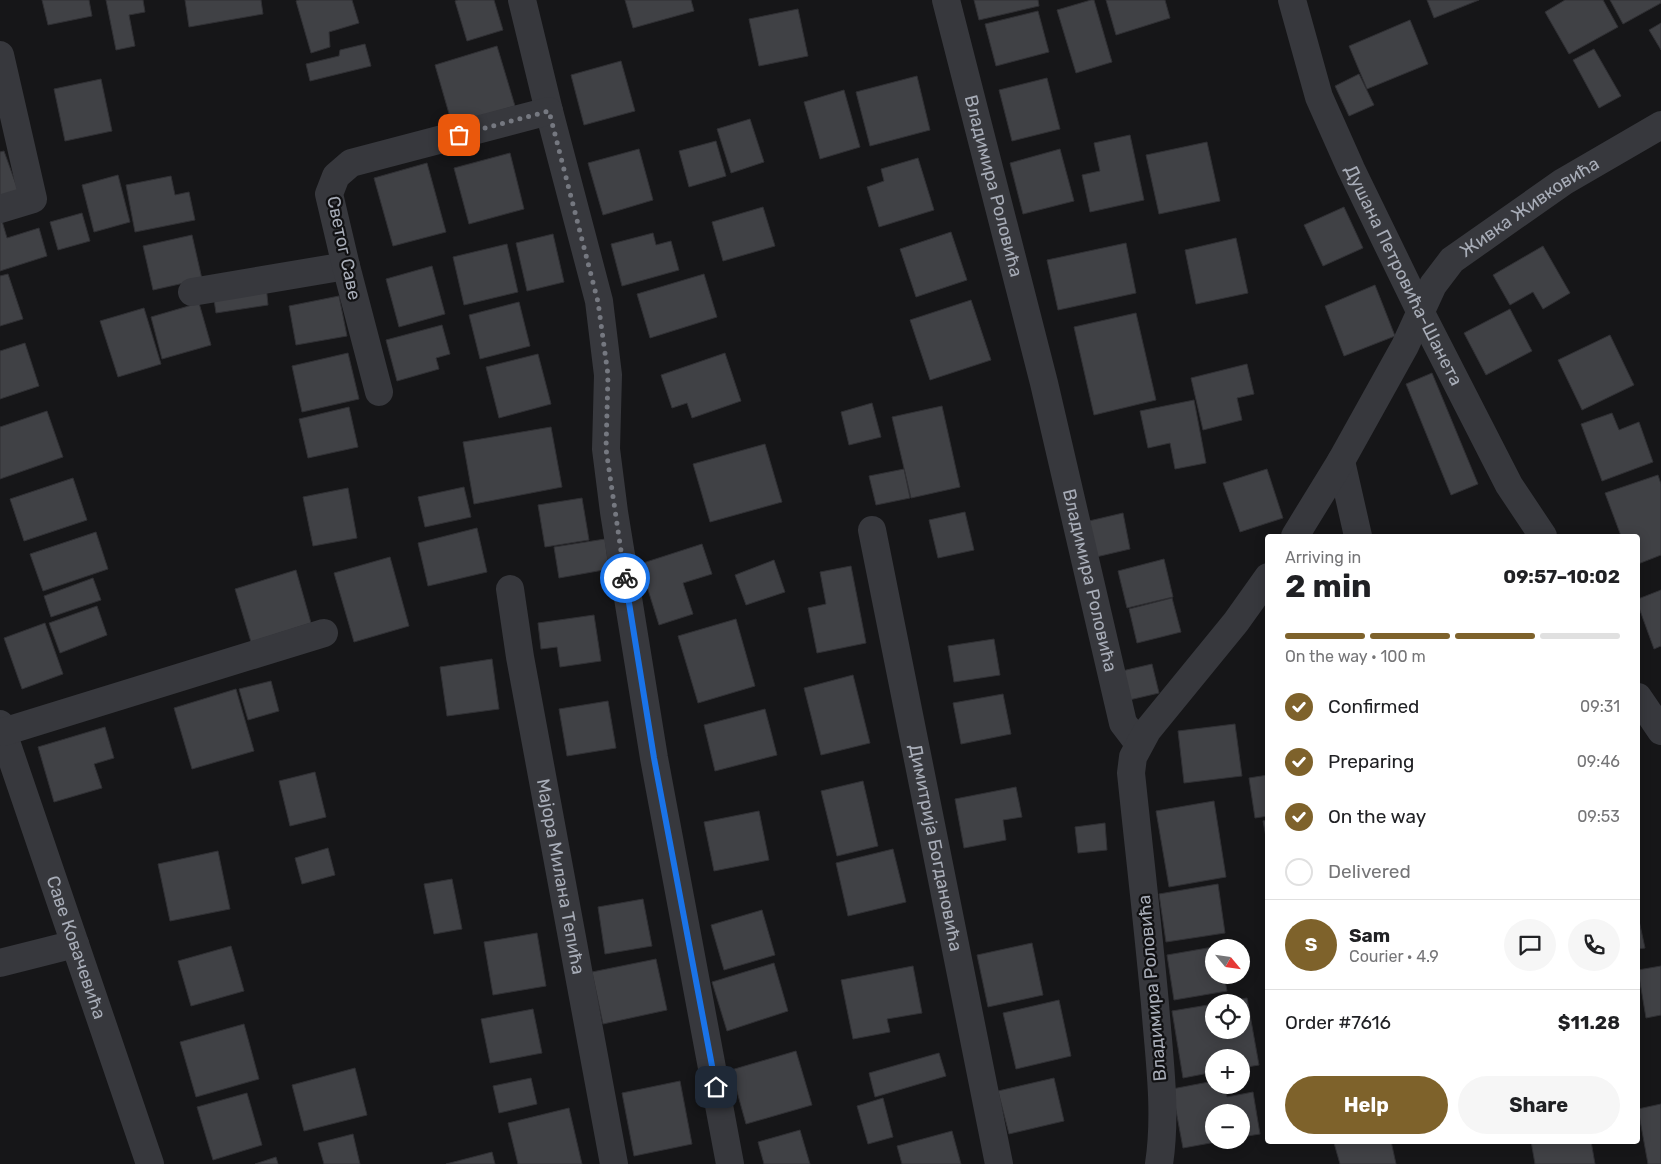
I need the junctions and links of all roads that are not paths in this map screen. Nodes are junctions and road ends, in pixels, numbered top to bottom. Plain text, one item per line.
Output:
1 (522, 0) edge
2 (946, 0) edge
3 (1292, 0) edge
4 (0, 55) edge
5 (549, 111) junction
6 (1661, 125) edge
7 (0, 209) edge
8 (346, 266) junction
9 (192, 292) dead end
10 (1420, 311) junction
11 (379, 392) dead end
12 (1341, 461) junction
13 (872, 530) dead end
14 (1296, 534) edge
15 (1358, 534) edge
16 (1542, 534) edge
17 (1265, 581) edge
18 (510, 589) dead end
19 (324, 633) dead end
20 (1640, 700) edge
21 (1, 728) edge
22 (1661, 731) edge
23 (1139, 744) junction
24 (75, 944) junction
25 (0, 963) edge
26 (150, 1164) edge
27 (614, 1164) edge
28 (730, 1164) edge
29 (999, 1164) edge
30 (1159, 1164) edge

1 - 5 street
2 - 23 street, Владимира Роловића
3 - 10 street, Душана Петровића-Шанета
4 - 7 street
5 - 8 street, Светог Саве
5 - 28 street
6 - 10 street, Живка Живковића
8 - 9 street
8 - 11 street, Светог Саве
10 - 12 street, Живка Живковића
10 - 16 street, Душана Петровића-Шанета
12 - 14 street, Живка Живковића
12 - 15 street
13 - 29 street, Димитрија Богдановића
17 - 23 street
18 - 27 street, Мајора Милана Тепића
19 - 21 street, Саве Ковачевића
20 - 22 street
21 - 24 street, Саве Ковачевића
23 - 30 street, Владимира Роловића
24 - 25 street
24 - 26 street, Саве Ковачевића

